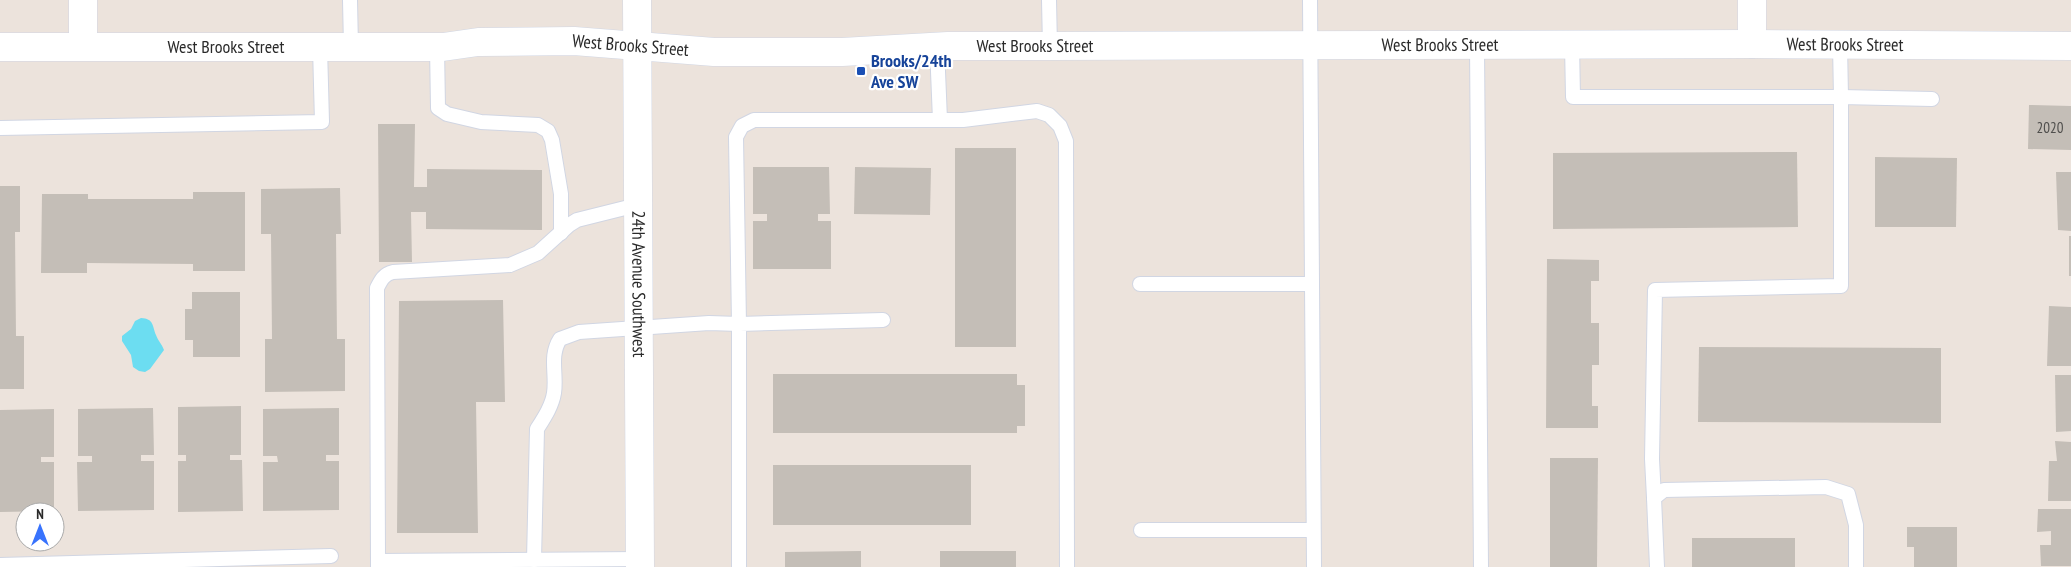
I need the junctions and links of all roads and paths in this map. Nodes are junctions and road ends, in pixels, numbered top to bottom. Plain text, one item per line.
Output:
1 (83, 0) edge
2 (350, 0) edge
3 (637, 0) edge
4 (1048, 0) edge
5 (1310, 0) edge
6 (1752, 0) edge
7 (637, 44) junction
8 (1572, 44) junction
9 (1752, 44) junction
10 (1840, 44) junction
11 (1477, 45) junction
12 (83, 46) junction
13 (351, 46) junction
14 (1050, 46) junction
15 (1310, 46) junction
16 (2071, 46) edge
17 (0, 47) edge
18 (320, 47) junction
19 (437, 47) junction
20 (937, 47) junction
21 (1841, 98) junction
22 (1932, 99) dead end
23 (940, 120) junction
24 (0, 128) edge
25 (638, 202) junction
26 (561, 233) junction
27 (1140, 284) dead end
28 (1311, 284) junction
29 (883, 320) dead end
30 (739, 324) junction
31 (639, 328) junction
32 (1654, 498) junction
33 (1142, 530) dead end
34 (1313, 530) junction
35 (331, 556) dead end
36 (534, 560) junction
37 (640, 563) edge
38 (378, 564) edge
39 (0, 565) edge
40 (739, 567) edge
41 (1067, 567) edge
42 (1314, 567) edge
43 (1481, 567) edge
44 (1657, 567) edge
45 (1856, 567) edge

1 - 12 street
2 - 13 lane
3 - 7 street, 24th Avenue Southwest
4 - 14 lane
5 - 15 lane
6 - 9 street
7 - 19 street, West Brooks Street
7 - 20 street, West Brooks Street
7 - 25 street, 24th Avenue Southwest
8 - 9 street, West Brooks Street
8 - 11 street, West Brooks Street
8 - 21 lane
9 - 10 street, West Brooks Street
10 - 16 street, West Brooks Street
10 - 21 lane
11 - 15 street, West Brooks Street
11 - 43 lane
12 - 17 street, West Brooks Street
12 - 18 street, West Brooks Street
13 - 18 street, West Brooks Street
13 - 19 street, West Brooks Street
14 - 15 street, West Brooks Street
14 - 20 street, West Brooks Street
15 - 28 lane
18 - 24 lane
19 - 26 lane
20 - 23 lane
21 - 22 lane
21 - 32 lane
23 - 30 lane
23 - 41 lane
25 - 26 lane
25 - 31 street, 24th Avenue Southwest
26 - 38 lane
27 - 28 lane
28 - 34 lane
29 - 30 lane
30 - 31 lane
30 - 40 lane
31 - 36 lane
31 - 37 street, 24th Avenue Southwest
32 - 44 lane
32 - 45 lane
33 - 34 lane
34 - 42 lane
35 - 39 lane
36 - 37 lane
36 - 38 lane

